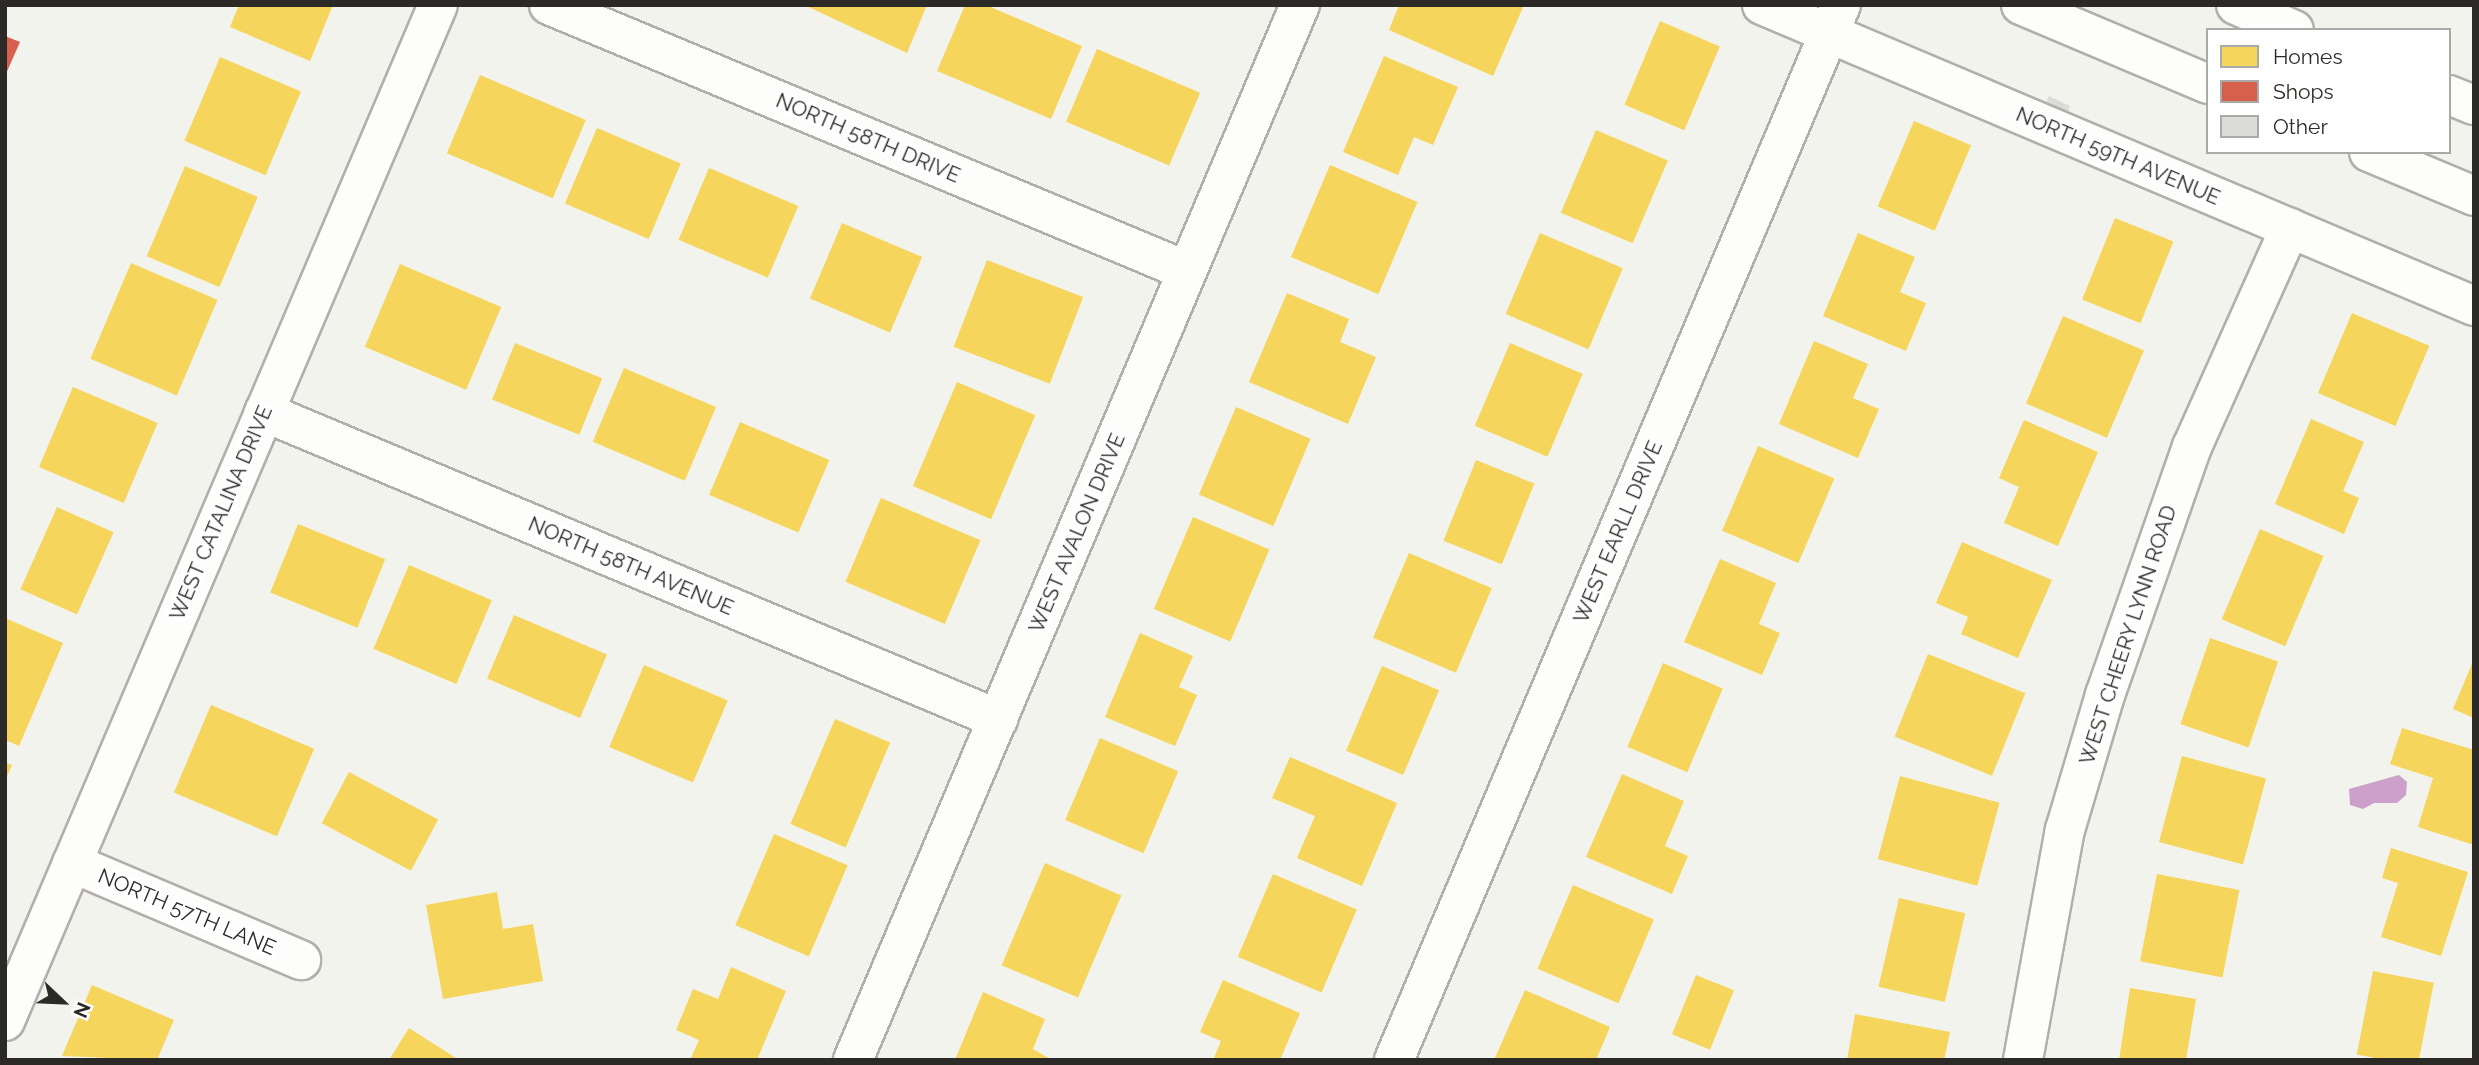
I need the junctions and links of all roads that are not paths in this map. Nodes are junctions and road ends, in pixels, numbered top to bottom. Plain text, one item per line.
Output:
1 (438, 5) edge
2 (549, 5) edge
3 (1300, 5) edge
4 (1762, 5) edge
5 (2021, 5) edge
6 (2236, 5) edge
7 (1835, 19) edge
8 (2289, 28) edge
9 (2206, 83) edge
10 (2451, 96) edge
11 (2474, 106) edge
12 (2374, 154) edge
13 (2474, 196) edge
14 (2290, 228) junction
15 (1187, 271) junction
16 (2474, 306) edge
17 (264, 412) junction
18 (998, 719) junction
19 (72, 863) junction
20 (301, 960) dead end
21 (5, 1021) edge
22 (853, 1060) edge
23 (1395, 1060) edge
24 (2023, 1060) edge

1 - 17 street, WEST CATALINA DRIVE
2 - 15 street, NORTH 58TH DRIVE
3 - 15 street, WEST AVALON DRIVE
4 - 7 street, NORTH 59TH AVENUE
5 - 9 street
6 - 8 street
7 - 14 street, NORTH 59TH AVENUE
7 - 23 street, WEST EARLL DRIVE
10 - 11 street
12 - 13 street
14 - 16 street, NORTH 59TH AVENUE
14 - 24 street, WEST CHEERY LYNN ROAD
15 - 18 street, WEST AVALON DRIVE
17 - 18 street, NORTH 58TH AVENUE
17 - 19 street, WEST CATALINA DRIVE
18 - 22 street, WEST AVALON DRIVE
19 - 20 street, NORTH 57TH LANE
19 - 21 street, WEST CATALINA DRIVE

